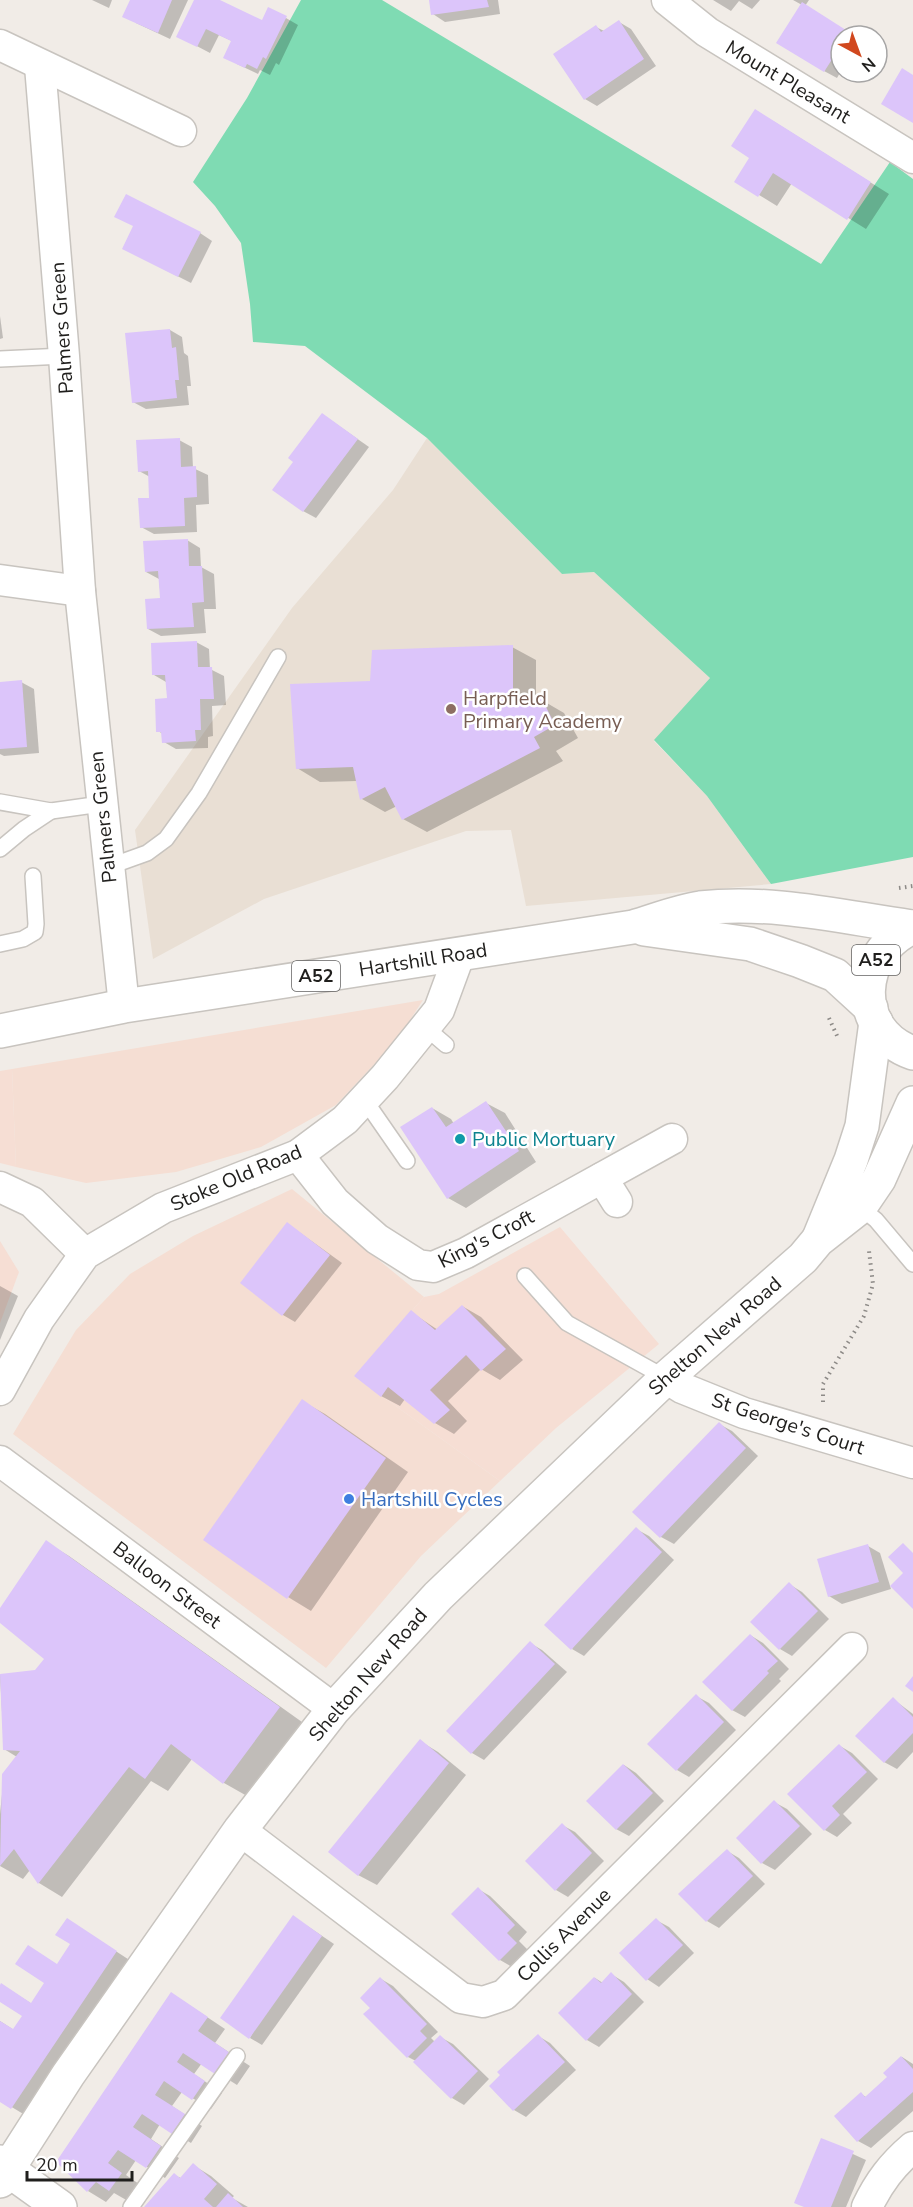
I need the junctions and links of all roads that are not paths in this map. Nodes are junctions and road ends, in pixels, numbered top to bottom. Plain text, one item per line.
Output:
1 (667, 0) edge
2 (0, 45) edge
3 (40, 66) junction
4 (181, 131) dead end
5 (913, 158) edge
6 (64, 356) junction
7 (0, 358) edge
8 (0, 580) edge
9 (80, 591) junction
10 (278, 657) dead end
11 (0, 802) edge
12 (101, 804) junction
13 (51, 811) junction
14 (0, 849) edge
15 (108, 867) junction
16 (33, 876) dead end
17 (633, 927) junction
18 (912, 927) edge
19 (0, 944) edge
20 (460, 954) junction
21 (124, 1006) junction
22 (873, 1015) junction
23 (0, 1030) edge
24 (913, 1053) edge
25 (364, 1099) junction
26 (913, 1103) edge
27 (672, 1139) dead end
28 (298, 1155) junction
29 (407, 1161) dead end
30 (0, 1187) edge
31 (860, 1207) junction
32 (818, 1240) junction
33 (85, 1254) junction
34 (913, 1264) edge
35 (525, 1276) dead end
36 (666, 1378) junction
37 (0, 1390) edge
38 (0, 1461) edge
39 (913, 1463) edge
40 (852, 1648) dead end
41 (334, 1709) junction
42 (240, 1830) junction
43 (237, 2056) dead end
44 (913, 2147) edge
45 (2, 2170) edge
46 (60, 2207) edge
47 (130, 2207) edge
48 (867, 2207) edge

1 - 5 street, Mount Pleasant
2 - 3 street
3 - 4 street
3 - 6 street, Palmers Green
6 - 7 lane
6 - 9 street, Palmers Green
8 - 9 street
9 - 12 street, Palmers Green
10 - 15 lane
11 - 13 lane
12 - 13 lane
12 - 15 street, Palmers Green
13 - 14 lane
15 - 21 street, Palmers Green
16 - 19 lane
17 - 18 main road, Hartshill Road / A52
17 - 20 main road, Hartshill Road / A52
17 - 22 main road, Hartshill Road / A52
18 - 22 main road, A52
20 - 21 main road, Hartshill Road / A52
20 - 25 street, Stoke Old Road
21 - 23 main road, Hartshill Road / A52
22 - 24 main road, A52
22 - 32 main road, Shelton New Road
25 - 28 street, Stoke Old Road
25 - 29 lane
26 - 31 main road, Shelton New Road
27 - 28 street, King's Croft
28 - 33 street, Stoke Old Road
30 - 33 street
31 - 32 main road, Shelton New Road
31 - 34 lane
32 - 36 main road, Shelton New Road
33 - 37 street, Stoke Old Road
35 - 36 lane
36 - 39 street, St George's Court
36 - 41 main road, Shelton New Road
38 - 41 street, Balloon Street
40 - 42 street, Collis Avenue
41 - 42 main road, Shelton New Road
42 - 45 main road, Shelton New Road
43 - 47 lane
44 - 48 street
45 - 46 main road

